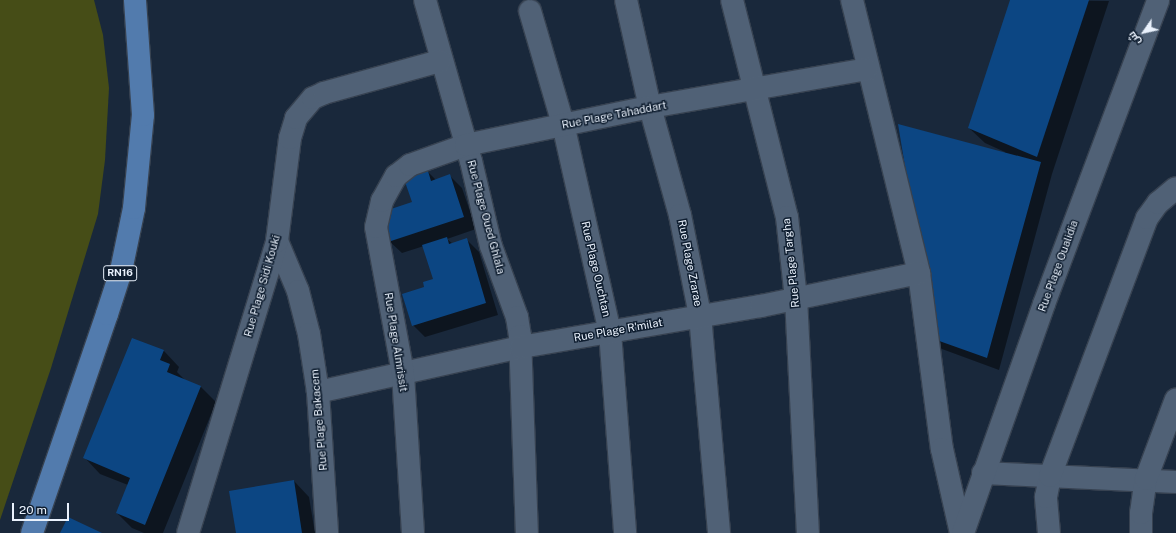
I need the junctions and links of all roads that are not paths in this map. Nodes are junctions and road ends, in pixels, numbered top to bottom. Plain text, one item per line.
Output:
1 (135, 0) edge
2 (425, 0) edge
3 (626, 0) edge
4 (732, 0) edge
5 (852, 0) edge
6 (1158, 0) edge
7 (530, 11) dead end
8 (440, 61) junction
9 (867, 69) junction
10 (754, 91) junction
11 (650, 107) junction
12 (563, 124) junction
13 (466, 145) junction
14 (1176, 188) edge
15 (382, 201) joint
16 (276, 241) junction
17 (919, 272) junction
18 (796, 298) junction
19 (700, 315) junction
20 (610, 332) junction
21 (521, 347) junction
22 (403, 373) junction
23 (318, 392) junction
24 (1176, 399) edge
25 (983, 473) junction
26 (1050, 476) junction
27 (1146, 479) junction
28 (1176, 482) edge
29 (191, 525) edge
30 (32, 533) edge
31 (208, 533) edge
32 (326, 533) edge
33 (413, 533) edge
34 (527, 533) edge
35 (624, 533) edge
36 (719, 533) edge
37 (808, 533) edge
38 (962, 533) edge
39 (1049, 533) edge
40 (1141, 533) edge

1 - 30 main road, RN16
2 - 8 street, Rue Plage Oued Ghlala
3 - 11 street, Rue Plage Zrarae
4 - 10 street, Rue Plage Targha
5 - 9 street
6 - 25 street, Rue Plage Oualidia
7 - 12 street, Rue Plage Ouchtan
8 - 13 street, Rue Plage Oued Ghlala
8 - 16 street, Rue Plage Sidi Kouki
9 - 10 street, Rue Plage Tahaddart
9 - 17 street
10 - 11 street, Rue Plage Tahaddart
10 - 18 street, Rue Plage Targha
11 - 12 street, Rue Plage Tahaddart
11 - 19 street, Rue Plage Zrarae
12 - 13 street, Rue Plage Tahaddart
12 - 20 street, Rue Plage Ouchtan
13 - 15 street, Rue Plage Tahaddart
13 - 21 street, Rue Plage Oued Ghlala
14 - 26 street
15 - 22 street, Rue Plage Almrissit
16 - 23 street, Rue Plage Bakacem
16 - 29 street, Rue Plage Sidi Kouki
17 - 18 street, Rue Plage R'milat
17 - 38 street
18 - 19 street, Rue Plage R'milat
18 - 37 street, Rue Plage Targha
19 - 20 street, Rue Plage R'milat
19 - 36 street, Rue Plage Zrarae
20 - 21 street, Rue Plage R'milat
20 - 35 street, Rue Plage Ouchtan
21 - 22 street, Rue Plage R'milat
21 - 34 street, Rue Plage Oued Ghlala
22 - 23 street, Rue Plage R'milat
22 - 33 street, Rue Plage Almrissit
23 - 32 street, Rue Plage Bakacem
24 - 27 street
25 - 26 street
25 - 38 street, Rue Plage Oualidia
26 - 27 street
26 - 39 street
27 - 28 street
27 - 40 street
29 - 31 street

